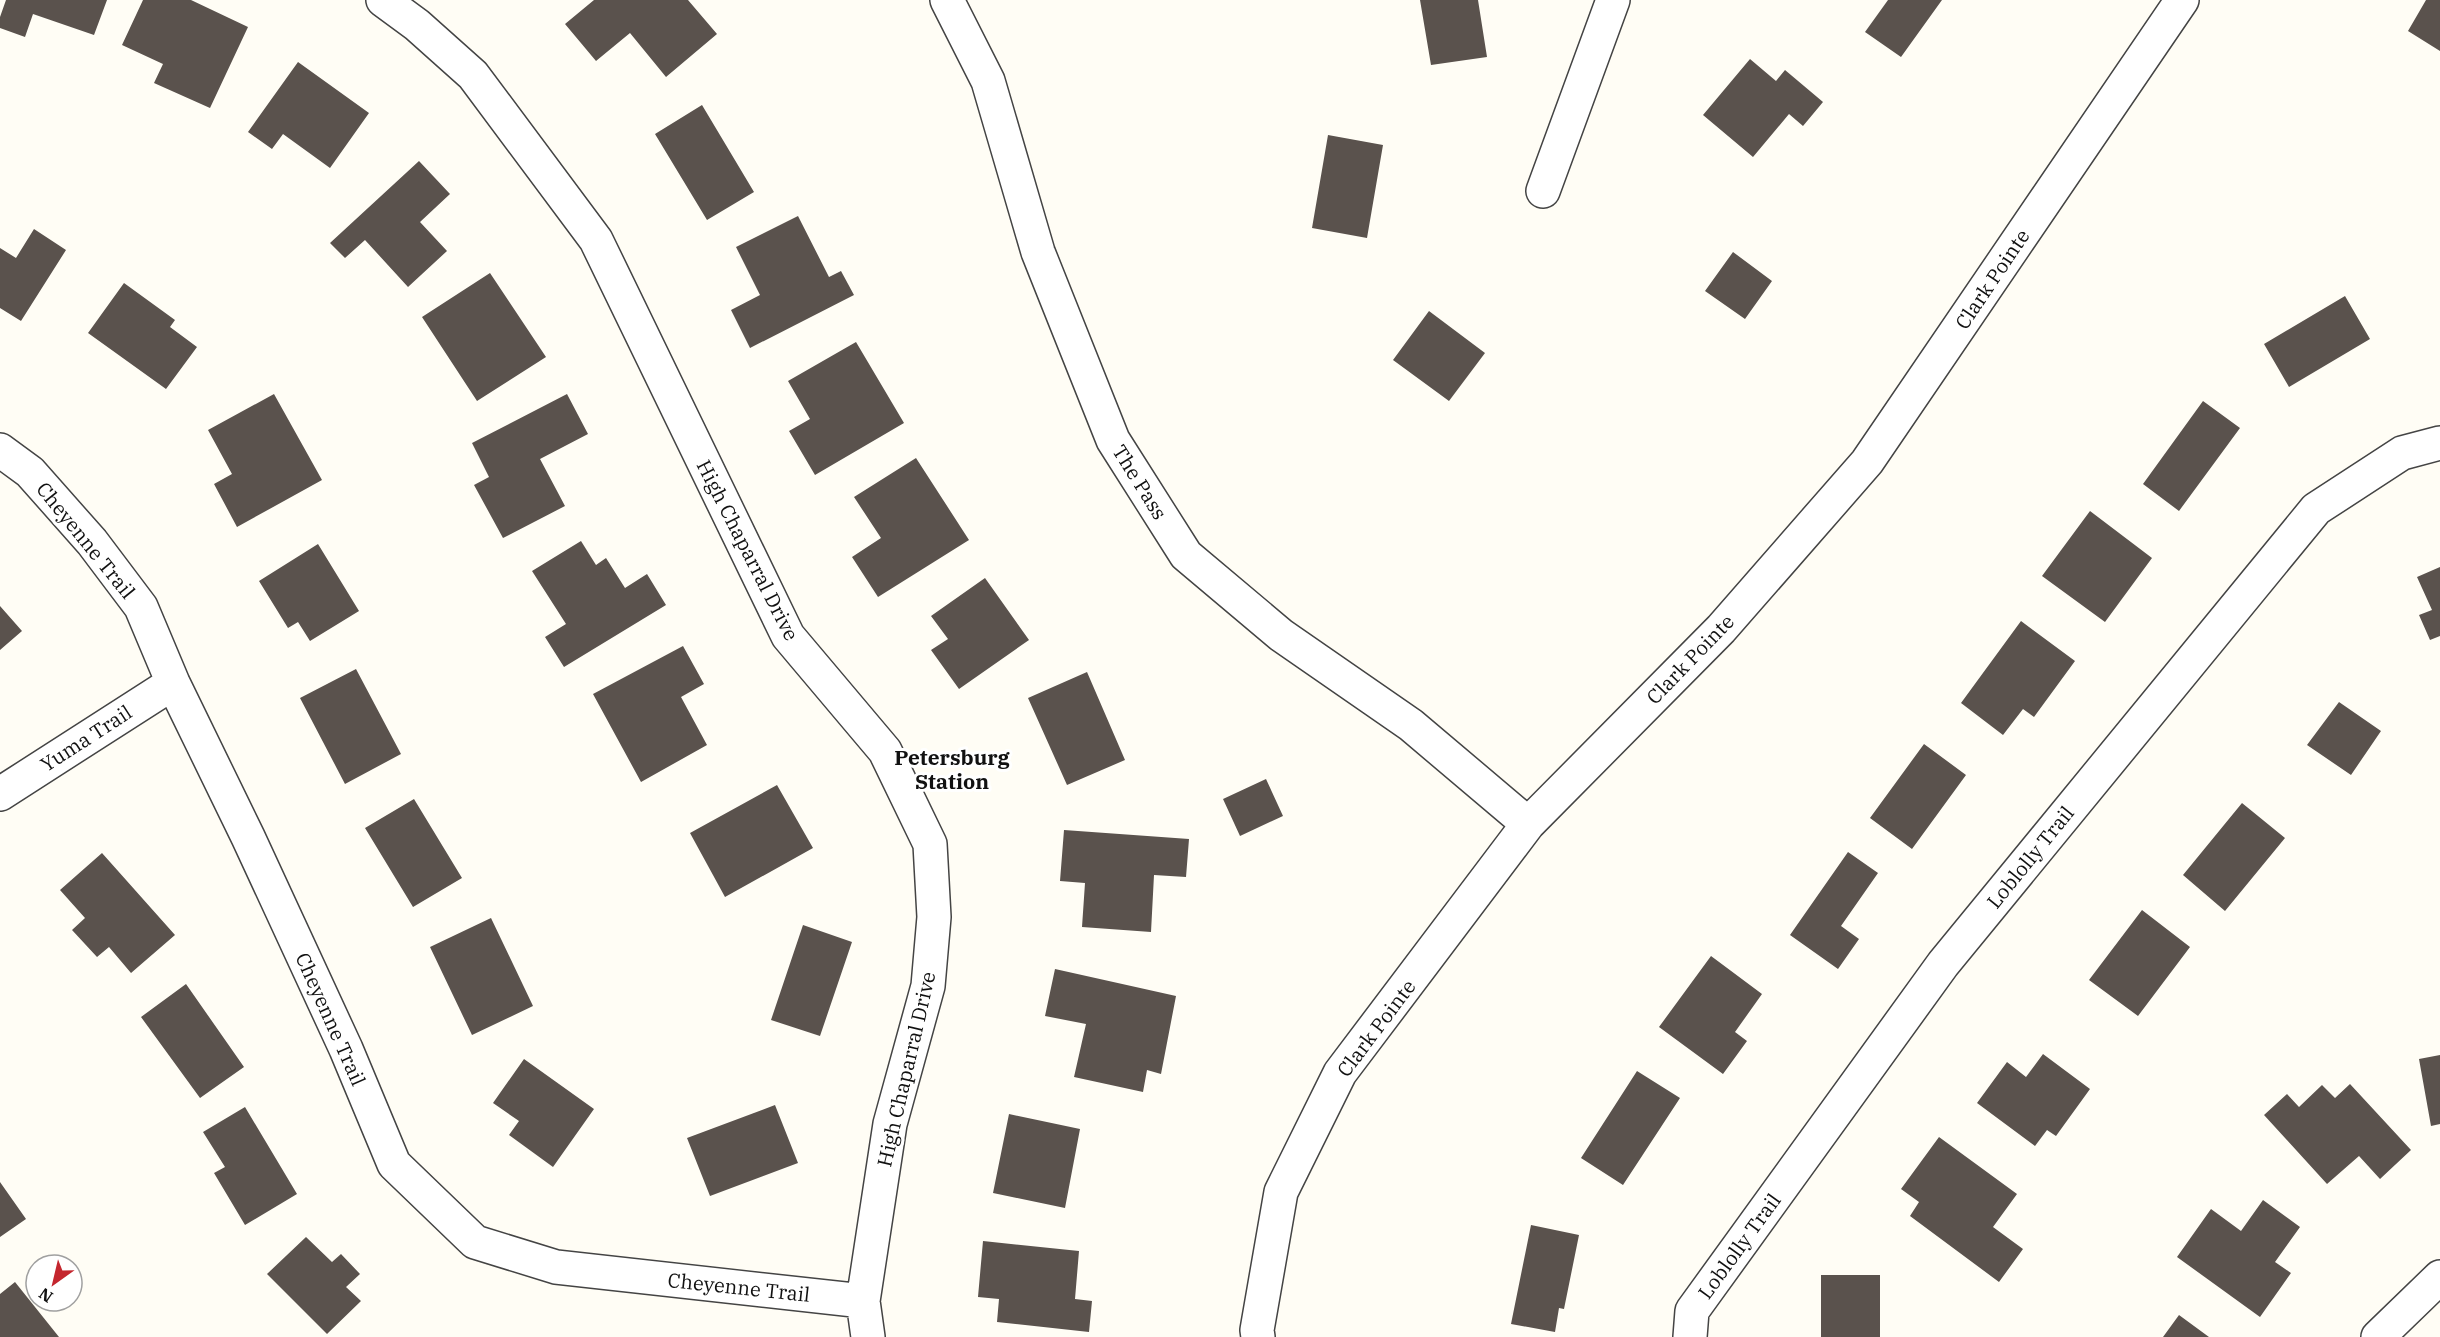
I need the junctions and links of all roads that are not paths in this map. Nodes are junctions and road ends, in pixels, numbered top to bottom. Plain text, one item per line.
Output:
1 (383, 0) edge
2 (947, 0) edge
3 (1613, 0) edge
4 (2182, 0) edge
5 (1543, 191) dead end
6 (2440, 443) edge
7 (0, 450) edge
8 (172, 683) junction
9 (0, 794) edge
10 (1528, 824) junction
11 (2440, 1277) edge
12 (863, 1301) junction
13 (868, 1337) edge
14 (1258, 1337) edge
15 (1690, 1337) edge
16 (2378, 1337) edge

1 - 12 street, High Chaparral Drive
2 - 10 street, The Pass
3 - 5 street
4 - 10 street, Clark Pointe
6 - 15 street, Loblolly Trail
7 - 8 street, Cheyenne Trail
8 - 9 street, Yuma Trail
8 - 12 street, Cheyenne Trail
10 - 14 street, Clark Pointe
11 - 16 street
12 - 13 street, High Chaparral Drive

